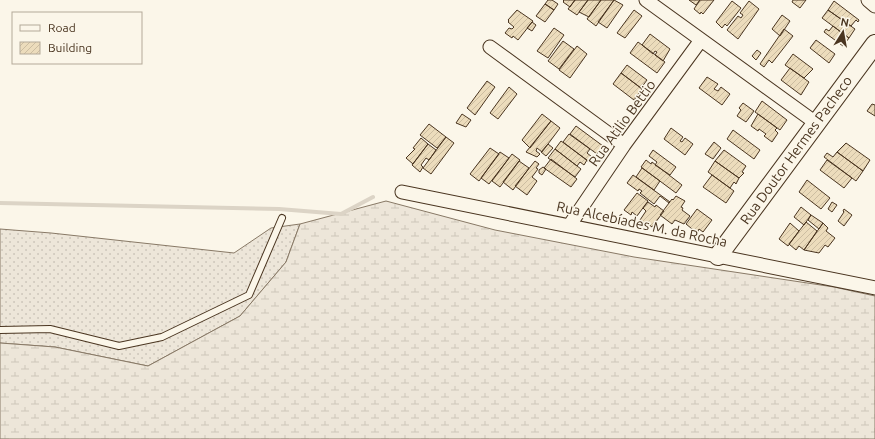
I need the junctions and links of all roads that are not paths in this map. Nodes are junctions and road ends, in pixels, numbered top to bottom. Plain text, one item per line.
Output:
1 (646, 0) edge
2 (868, 0) edge
3 (875, 6) edge
4 (701, 40) junction
5 (875, 44) edge
6 (490, 47) dead end
7 (816, 123) junction
8 (624, 145) junction
9 (402, 192) dead end
10 (282, 218) dead end
11 (569, 226) junction
12 (718, 256) junction
13 (875, 288) edge
14 (0, 330) edge

1 - 4 street
2 - 3 street
4 - 7 street
4 - 8 street, Rua Atilio Bettio
5 - 7 street, Rua Doutor Hermes Pacheco
6 - 8 street
7 - 12 street, Rua Doutor Hermes Pacheco
8 - 11 street, Rua Atilio Bettio
9 - 11 street, Rua Alcebíades M. da Rocha
10 - 14 lane
11 - 12 street, Rua Alcebíades M. da Rocha
12 - 13 street, Rua Alcebíades M. da Rocha

